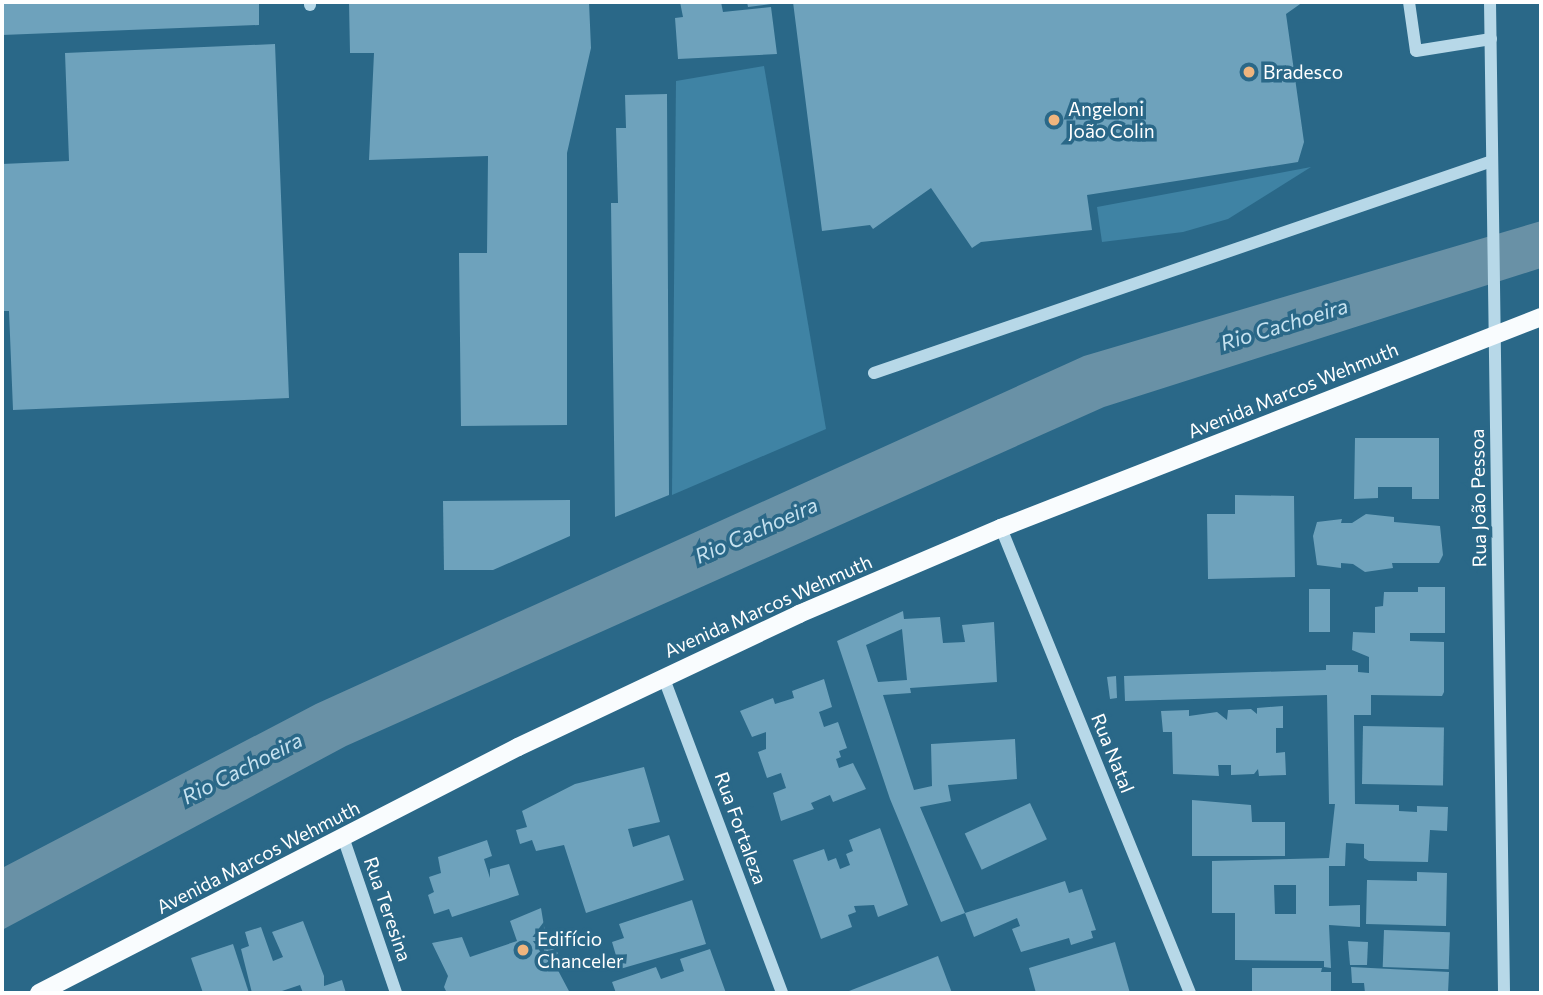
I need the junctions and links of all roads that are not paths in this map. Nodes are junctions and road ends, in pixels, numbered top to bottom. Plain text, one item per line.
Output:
1 (1409, 2) edge
2 (1490, 2) edge
3 (1491, 39) junction
4 (1492, 161) junction
5 (1541, 317) edge
6 (1494, 333) junction
7 (874, 373) dead end
8 (1002, 528) junction
9 (663, 676) junction
10 (343, 837) junction
11 (39, 993) edge
12 (397, 993) edge
13 (782, 993) edge
14 (1190, 993) edge
15 (1504, 993) edge

1 - 3 street
2 - 3 street, Rua João Pessoa
3 - 4 street, Rua João Pessoa
4 - 6 street, Rua João Pessoa
4 - 7 street
5 - 6 main road, Avenida Marcos Wehmuth
6 - 8 main road, Avenida Marcos Wehmuth
6 - 15 street, Rua João Pessoa
8 - 9 main road, Avenida Marcos Wehmuth
8 - 14 street, Rua Natal
9 - 10 main road, Avenida Marcos Wehmuth
9 - 13 street, Rua Fortaleza
10 - 11 main road, Avenida Marcos Wehmuth
10 - 12 street, Rua Teresina

